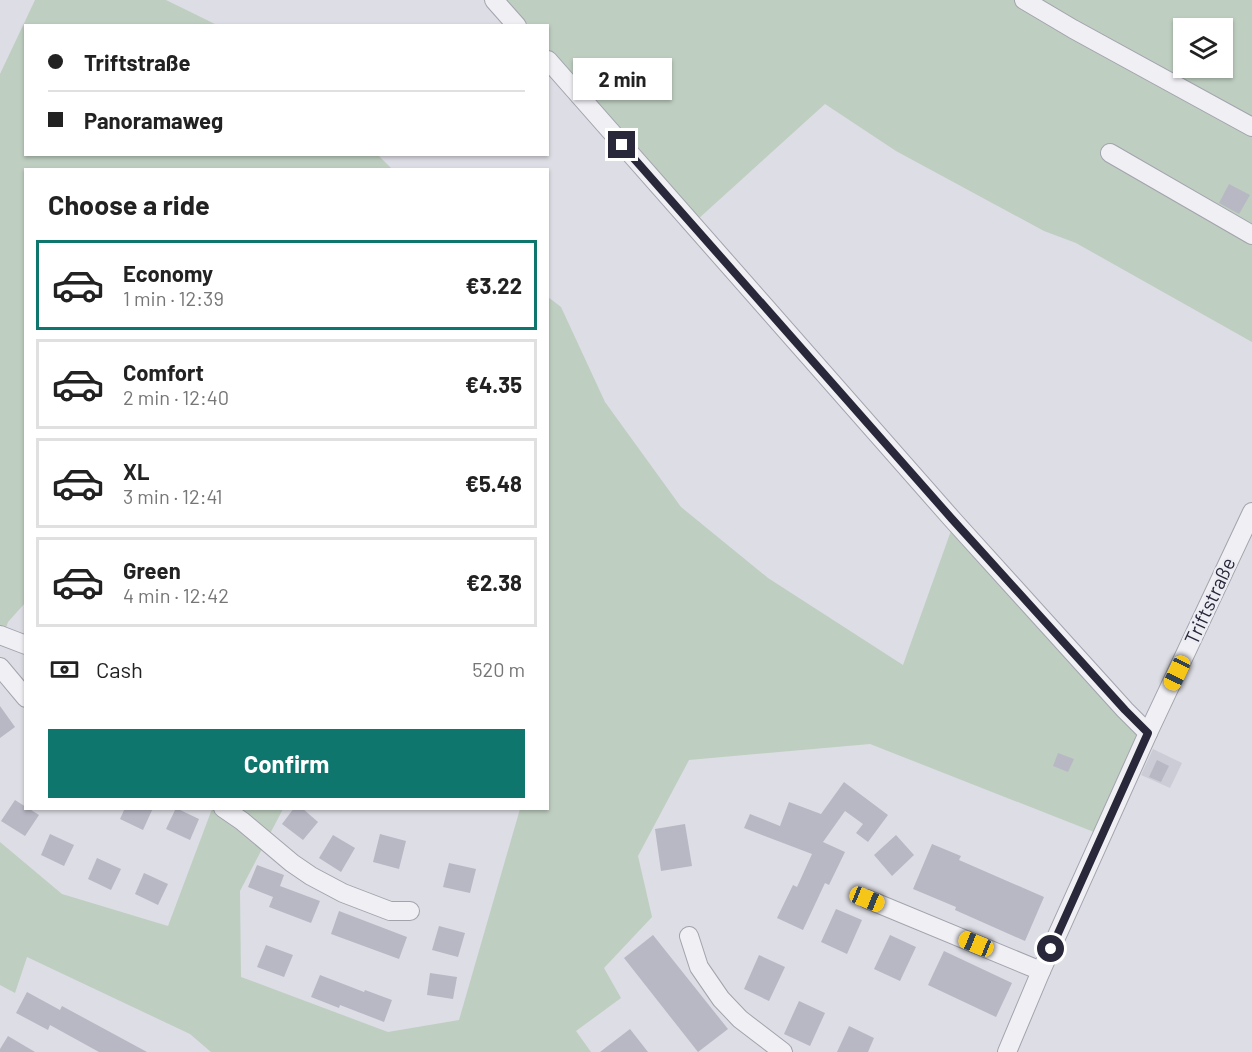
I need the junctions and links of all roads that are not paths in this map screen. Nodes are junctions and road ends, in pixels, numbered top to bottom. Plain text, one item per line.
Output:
1 (494, 0) edge
2 (1024, 0) edge
3 (515, 24) edge
4 (549, 61) edge
5 (1252, 127) edge
6 (1110, 153) dead end
7 (1252, 235) edge
8 (1252, 512) edge
9 (0, 635) edge
10 (24, 644) edge
11 (0, 667) edge
12 (24, 697) edge
13 (1148, 733) junction
14 (226, 810) edge
15 (867, 899) dead end
16 (410, 911) dead end
17 (689, 936) dead end
18 (1041, 971) junction
19 (1012, 1050) edge
20 (783, 1052) edge

1 - 3 street
2 - 5 street
4 - 13 street
6 - 7 street
8 - 13 street, Triftstraße
9 - 10 street
11 - 12 street
13 - 18 street, Triftstraße
14 - 16 street
15 - 18 street
17 - 20 street
18 - 19 street, Triftstraße

